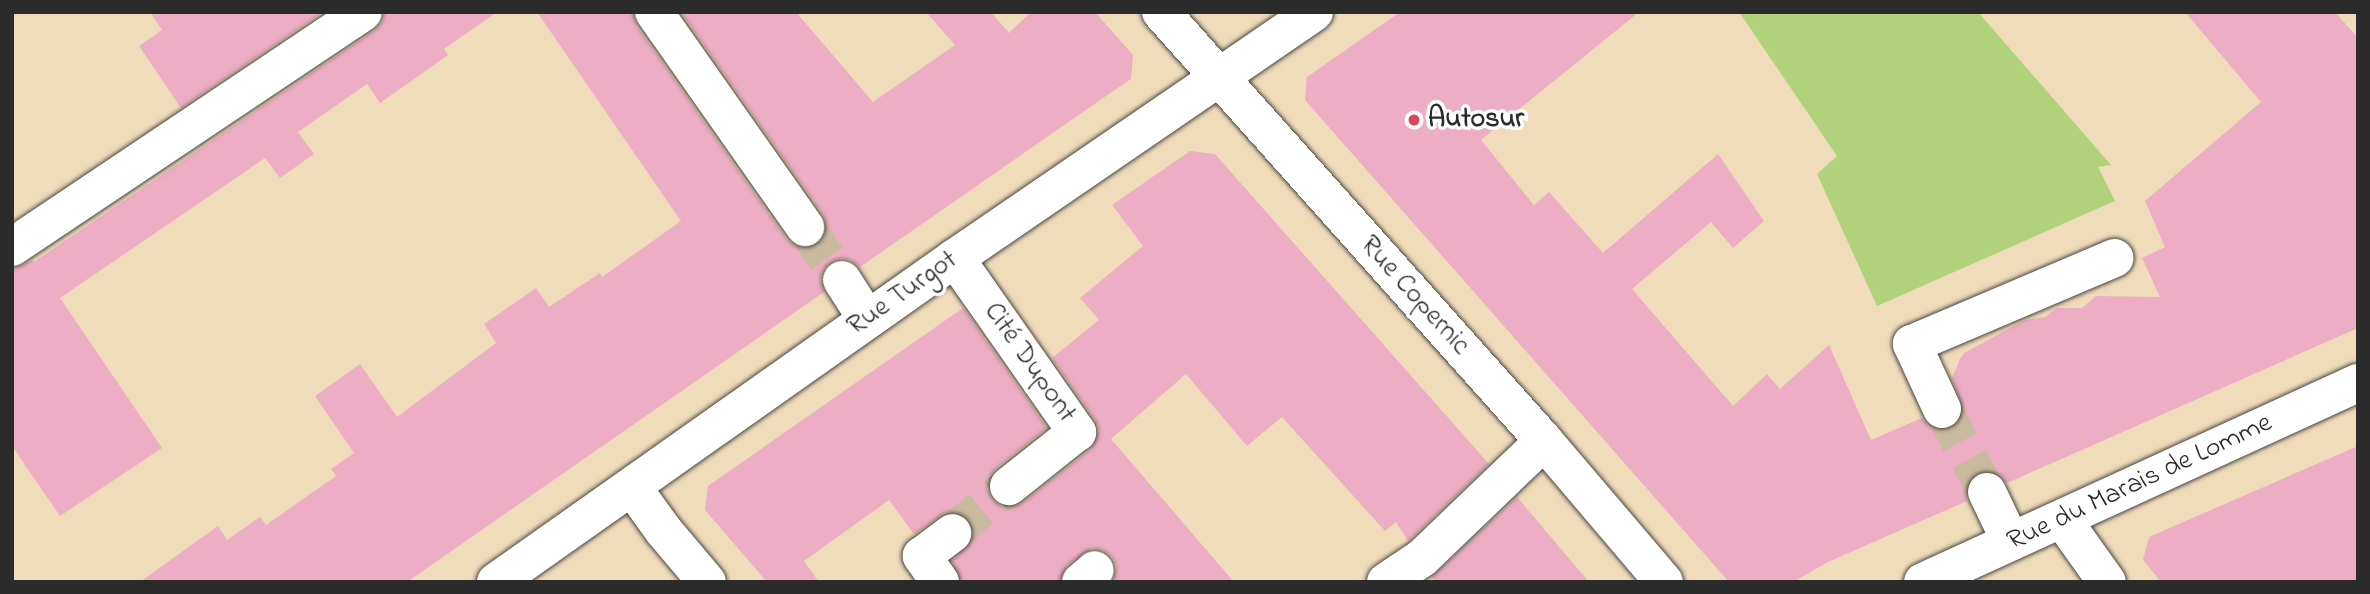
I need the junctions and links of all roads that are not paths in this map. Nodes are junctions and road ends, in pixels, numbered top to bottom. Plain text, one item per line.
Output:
1 (363, 12) edge
2 (654, 12) edge
3 (1161, 12) edge
4 (1314, 12) edge
5 (1219, 78) junction
6 (805, 227) tunnel mouth
7 (12, 247) edge
8 (955, 258) junction
9 (2115, 258) dead end
10 (842, 280) tunnel mouth
11 (867, 319) junction
12 (2358, 383) edge
13 (1942, 409) tunnel mouth
14 (1544, 441) junction
15 (1009, 486) tunnel mouth
16 (632, 487) junction
17 (1987, 492) tunnel mouth
18 (2062, 519) junction
19 (952, 533) tunnel mouth
20 (2011, 542) junction
21 (496, 582) edge
22 (707, 582) edge
23 (940, 582) edge
24 (1387, 582) edge
25 (1664, 582) edge
26 (1923, 582) edge
27 (2107, 582) edge

1 - 7 street
2 - 6 street
3 - 5 street, Rue Copernic
4 - 5 street, Rue Turgot
5 - 8 street, Rue Turgot
5 - 14 street, Rue Copernic
8 - 11 street, Rue Turgot
8 - 15 street, Cité Dupont
9 - 13 street
10 - 11 street
11 - 16 street, Rue Turgot
12 - 18 street, Rue du Marais de Lomme
14 - 24 street
14 - 25 street, Rue Copernic
16 - 21 street, Rue Turgot
16 - 22 street
17 - 20 street
18 - 20 street, Rue du Marais de Lomme
18 - 27 street
19 - 23 street
20 - 26 street, Rue du Marais de Lomme

